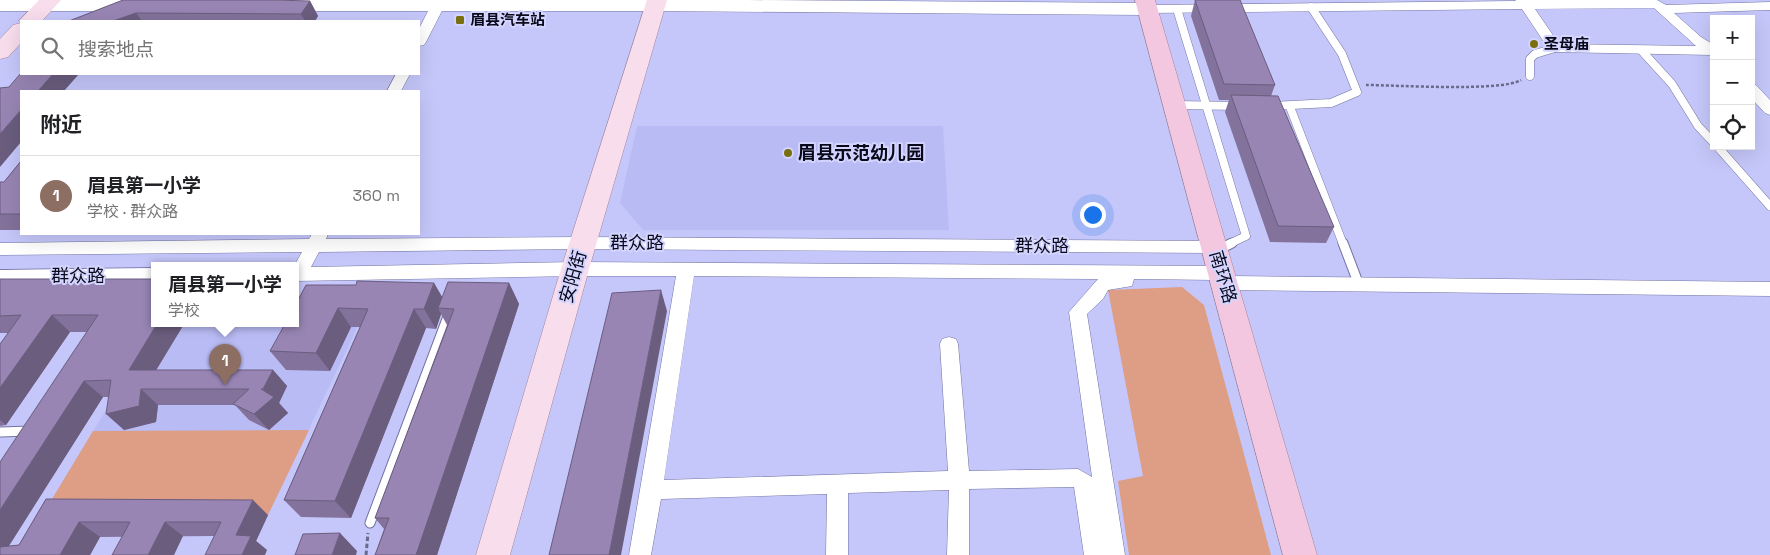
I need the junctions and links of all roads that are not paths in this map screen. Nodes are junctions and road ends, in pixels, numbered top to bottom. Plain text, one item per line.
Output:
1 (48, 2) edge
2 (360, 2) edge
3 (546, 2) edge
4 (657, 2) edge
5 (1523, 3) edge
6 (916, 4) edge
7 (1657, 4) edge
8 (0, 5) edge
9 (163, 5) edge
10 (261, 5) edge
11 (438, 5) junction
12 (1146, 5) edge
13 (1770, 6) edge
14 (1311, 8) junction
15 (1177, 9) junction
16 (31, 20) edge
17 (20, 31) edge
18 (420, 40) edge
19 (1555, 48) junction
20 (1710, 49) edge
21 (1641, 50) junction
22 (1710, 51) edge
23 (0, 52) edge
24 (402, 75) edge
25 (1530, 76) road end
26 (395, 90) edge
27 (1755, 93) edge
28 (1175, 106) junction
29 (1206, 106) junction
30 (1244, 106) edge
31 (1262, 106) edge
32 (1290, 107) junction
33 (1770, 110) edge
34 (1710, 139) edge
35 (1721, 150) edge
36 (1770, 206) edge
37 (317, 240) edge
38 (583, 243) junction
39 (0, 249) edge
40 (1219, 264) junction
41 (575, 269) junction
42 (299, 271) edge
43 (686, 271) junction
44 (1170, 272) junction
45 (299, 274) edge
46 (151, 275) edge
47 (0, 276) edge
48 (1359, 285) junction
49 (1770, 289) edge
50 (453, 302) edge
51 (949, 344) dead end
52 (0, 432) edge
53 (31, 432) edge
54 (958, 480) junction
55 (838, 485) junction
56 (652, 490) junction
57 (370, 523) road end
58 (493, 555) edge
59 (640, 555) edge
60 (837, 555) edge
61 (958, 555) edge
62 (1094, 555) edge
63 (1114, 555) edge
64 (1300, 555) edge

1 - 8 street
1 - 9 street
1 - 16 main road
2 - 10 street
2 - 11 street
3 - 4 street
3 - 11 street
4 - 6 street
4 - 38 main road, 安阳街
5 - 7 street
5 - 14 street
5 - 19 street
6 - 12 street
7 - 13 street
7 - 20 street
11 - 18 street
12 - 15 street
12 - 28 highway, 南环路
14 - 15 street
14 - 32 lane
15 - 29 lane
17 - 23 main road
19 - 21 street
19 - 25 lane
21 - 22 street
21 - 34 lane
24 - 26 street
27 - 33 street
28 - 29 lane
28 - 40 highway, 南环路
29 - 30 lane
29 - 40 lane
31 - 32 lane
32 - 48 lane
35 - 36 lane
37 - 38 street, 群众路
37 - 39 street, 群众路
37 - 42 street
38 - 40 street, 群众路
38 - 41 main road, 安阳街
40 - 44 street, 群众路
40 - 48 street
40 - 64 highway, 南环路
41 - 43 street, 群众路
41 - 45 street, 群众路
41 - 58 main road, 安阳街
43 - 44 street, 群众路
43 - 56 street
44 - 63 street
46 - 47 street, 群众路
48 - 49 street
50 - 57 lane
51 - 54 street
52 - 53 lane
54 - 55 street
54 - 61 street
54 - 62 street
55 - 56 street
55 - 60 street
56 - 59 street

